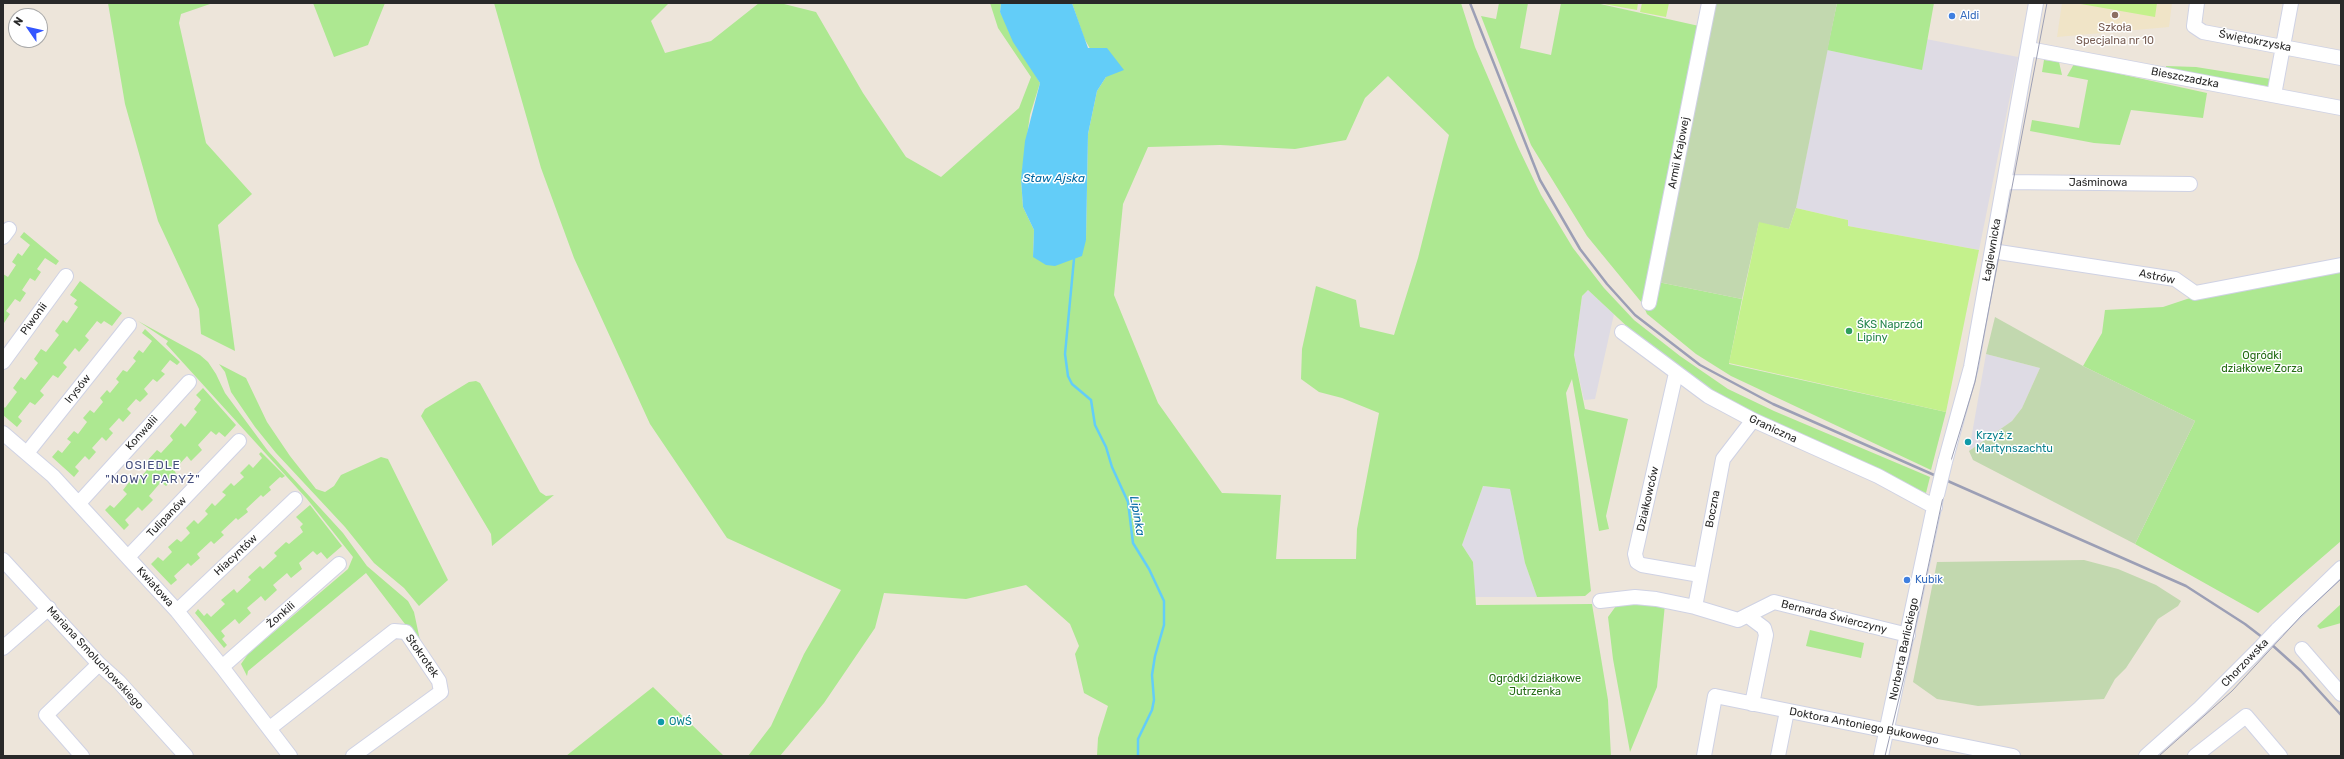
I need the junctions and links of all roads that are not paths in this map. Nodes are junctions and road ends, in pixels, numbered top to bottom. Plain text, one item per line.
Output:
1 (1709, 3) edge
2 (2036, 3) edge
3 (2197, 3) edge
4 (2291, 3) edge
5 (2283, 47) junction
6 (2029, 49) junction
7 (2341, 58) edge
8 (2274, 95) junction
9 (2341, 108) edge
10 (2005, 182) junction
11 (2190, 184) dead end
12 (1992, 251) junction
13 (2341, 265) edge
14 (66, 276) dead end
15 (1649, 303) dead end
16 (129, 325) dead end
17 (1622, 332) dead end
18 (3, 362) edge
19 (1676, 373) junction
20 (189, 382) dead end
21 (1754, 420) junction
22 (3, 433) edge
23 (239, 442) dead end
24 (27, 453) junction
25 (295, 499) dead end
26 (1936, 501) junction
27 (79, 503) junction
28 (128, 557) junction
29 (3, 560) edge
30 (339, 564) dead end
31 (2341, 568) edge
32 (1700, 575) junction
33 (1600, 601) dead end
34 (1695, 607) junction
35 (48, 608) junction
36 (177, 611) junction
37 (1748, 616) junction
38 (1908, 635) junction
39 (3, 648) edge
40 (2302, 649) dead end
41 (99, 664) junction
42 (222, 667) junction
43 (2341, 694) edge
44 (1752, 704) junction
45 (1787, 711) junction
46 (270, 728) junction
47 (1886, 730) junction
48 (82, 756) edge
49 (186, 756) edge
50 (290, 756) edge
51 (353, 756) edge
52 (1704, 756) edge
53 (1778, 756) edge
54 (1881, 756) edge
55 (2014, 756) edge
56 (2146, 756) edge
57 (2195, 756) edge
58 (2280, 756) edge

1 - 15 street, Armii Krajowej
2 - 6 street, Łagiewnicka
3 - 5 street, Świętokrzyska
4 - 5 street
5 - 7 street, Świętokrzyska
5 - 8 street
6 - 8 street, Bieszczadzka
6 - 10 street, Łagiewnicka
8 - 9 street, Bieszczadzka
10 - 11 street, Jaśminowa
10 - 12 street, Łagiewnicka
12 - 13 street, Astrów
12 - 26 street, Łagiewnicka, bridge
14 - 18 street, Piwonii
16 - 24 street, Irysów
17 - 19 street, Graniczna
19 - 21 street, Graniczna
19 - 32 street, Działkowców
20 - 27 street, Konwalii
21 - 26 street, Graniczna
21 - 32 street, Boczna
22 - 24 street, Kwiatowa
23 - 28 street, Tulipanów
24 - 27 street, Kwiatowa
25 - 36 street, Hiacyntów
26 - 38 street, Norberta Barlickiego
27 - 28 street, Kwiatowa
28 - 36 street, Kwiatowa
29 - 35 street, Mariana Smoluchowskiego
30 - 42 street, Żonkili
31 - 56 street, Chorzowska, bridge
32 - 34 street, Boczna
33 - 34 street, Bernarda Świerczyny
34 - 37 street, Bernarda Świerczyny
35 - 39 street
35 - 41 street, Mariana Smoluchowskiego
36 - 42 street, Kwiatowa
37 - 38 street, Bernarda Świerczyny
37 - 44 street
38 - 47 street, Norberta Barlickiego
40 - 43 street
41 - 48 street
41 - 49 street, Mariana Smoluchowskiego
42 - 46 street, Kwiatowa
44 - 45 street, Doktora Antoniego Bukowego
44 - 52 street, Doktora Antoniego Bukowego
45 - 47 street, Doktora Antoniego Bukowego
45 - 53 street
46 - 50 street, Kwiatowa
46 - 51 street, Stokrotek
47 - 54 street, Norberta Barlickiego
47 - 55 street, Doktora Antoniego Bukowego
57 - 58 street

